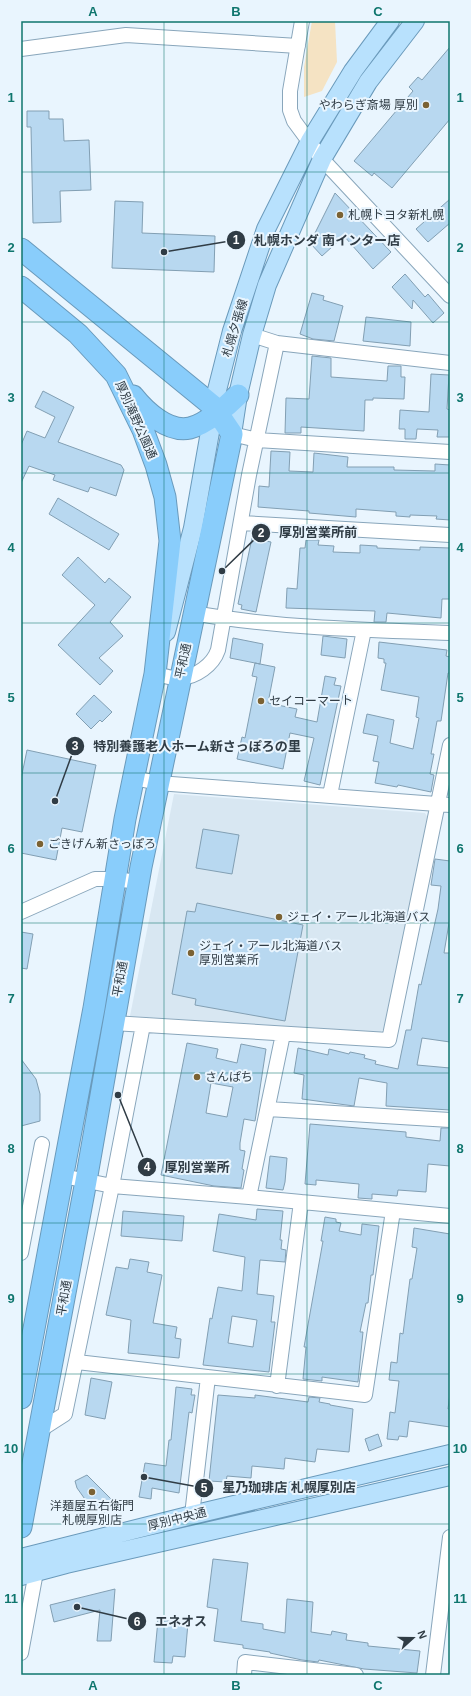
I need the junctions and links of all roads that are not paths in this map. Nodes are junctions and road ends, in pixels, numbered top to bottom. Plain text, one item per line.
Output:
1 (302, 21) edge
2 (390, 21) edge
3 (415, 21) edge
4 (298, 46) junction
5 (21, 48) edge
6 (310, 141) junction
7 (322, 159) junction
8 (21, 249) edge
9 (21, 287) edge
10 (450, 296) edge
11 (252, 335) junction
12 (277, 343) junction
13 (450, 363) edge
14 (116, 375) junction
15 (238, 395) junction
16 (215, 411) junction
17 (232, 434) junction
18 (257, 440) junction
19 (450, 452) edge
20 (241, 523) junction
21 (450, 535) edge
22 (193, 613) junction
23 (223, 618) junction
24 (364, 630) junction
25 (450, 633) edge
26 (156, 670) junction
27 (180, 679) junction
28 (450, 745) edge
29 (134, 778) junction
30 (158, 783) junction
31 (330, 795) junction
32 (444, 804) edge
33 (115, 879) junction
34 (138, 882) junction
35 (21, 912) edge
36 (113, 1023) junction
37 (142, 1025) junction
38 (283, 1034) junction
39 (268, 1109) junction
40 (450, 1120) edge
41 (42, 1144) dead end
42 (63, 1176) junction
43 (86, 1181) junction
44 (112, 1186) junction
45 (249, 1197) junction
46 (301, 1202) junction
47 (393, 1211) junction
48 (450, 1216) edge
49 (21, 1253) edge
50 (77, 1362) junction
51 (208, 1377) junction
52 (277, 1386) junction
53 (21, 1398) edge
54 (40, 1430) junction
55 (450, 1454) edge
56 (450, 1476) edge
57 (192, 1515) junction
58 (21, 1527) edge
59 (450, 1537) edge
60 (21, 1558) edge
61 (28, 1574) edge
62 (446, 1598) edge
63 (21, 1653) edge
64 (327, 1673) edge
65 (244, 1675) edge
66 (356, 1675) edge
67 (433, 1675) edge

1 - 4 street
2 - 6 main road, 札幌夕張線
3 - 7 main road, 札幌夕張線
4 - 5 street
4 - 6 street
6 - 7 street
6 - 16 main road, 札幌夕張線
7 - 10 street
7 - 11 main road, 札幌夕張線
8 - 16 highway
9 - 14 highway, 厚別滝野公園通
11 - 12 street
11 - 15 main road, 札幌夕張線
12 - 13 street
12 - 18 street
14 - 16 highway
14 - 26 highway, 厚別滝野公園通
15 - 16 highway
15 - 17 main road, 札幌夕張線
16 - 17 highway
16 - 26 main road, 札幌夕張線
17 - 18 street
17 - 22 highway, 平和通
18 - 19 street
18 - 20 street
20 - 21 street
20 - 23 street
22 - 23 street
22 - 27 highway, 平和通
23 - 24 street
23 - 27 street
24 - 25 street
24 - 31 street
26 - 27 street
26 - 29 highway, 平和通
27 - 30 highway, 平和通
28 - 32 street
29 - 30 street
29 - 33 highway, 平和通
30 - 31 street
30 - 34 highway, 平和通
31 - 32 street
32 - 38 street
33 - 34 street
33 - 35 street
33 - 42 highway, 平和通
34 - 36 highway, 平和通
36 - 37 street
36 - 43 highway, 平和通
37 - 38 street
37 - 44 street
38 - 39 street
39 - 40 street
39 - 45 street
41 - 49 street
42 - 43 street
42 - 53 highway, 平和通
43 - 44 street
43 - 54 highway, 平和通
44 - 45 street
44 - 50 street
45 - 46 street
46 - 47 street
46 - 52 street
47 - 48 street
47 - 52 street
50 - 51 street
50 - 54 street
51 - 52 street
51 - 57 street
54 - 58 highway, 平和通
55 - 57 main road, 厚別中央通
56 - 61 main road, 厚別中央通
57 - 60 main road, 厚別中央通
59 - 62 street
61 - 63 street
62 - 67 street
64 - 65 street
64 - 66 street

